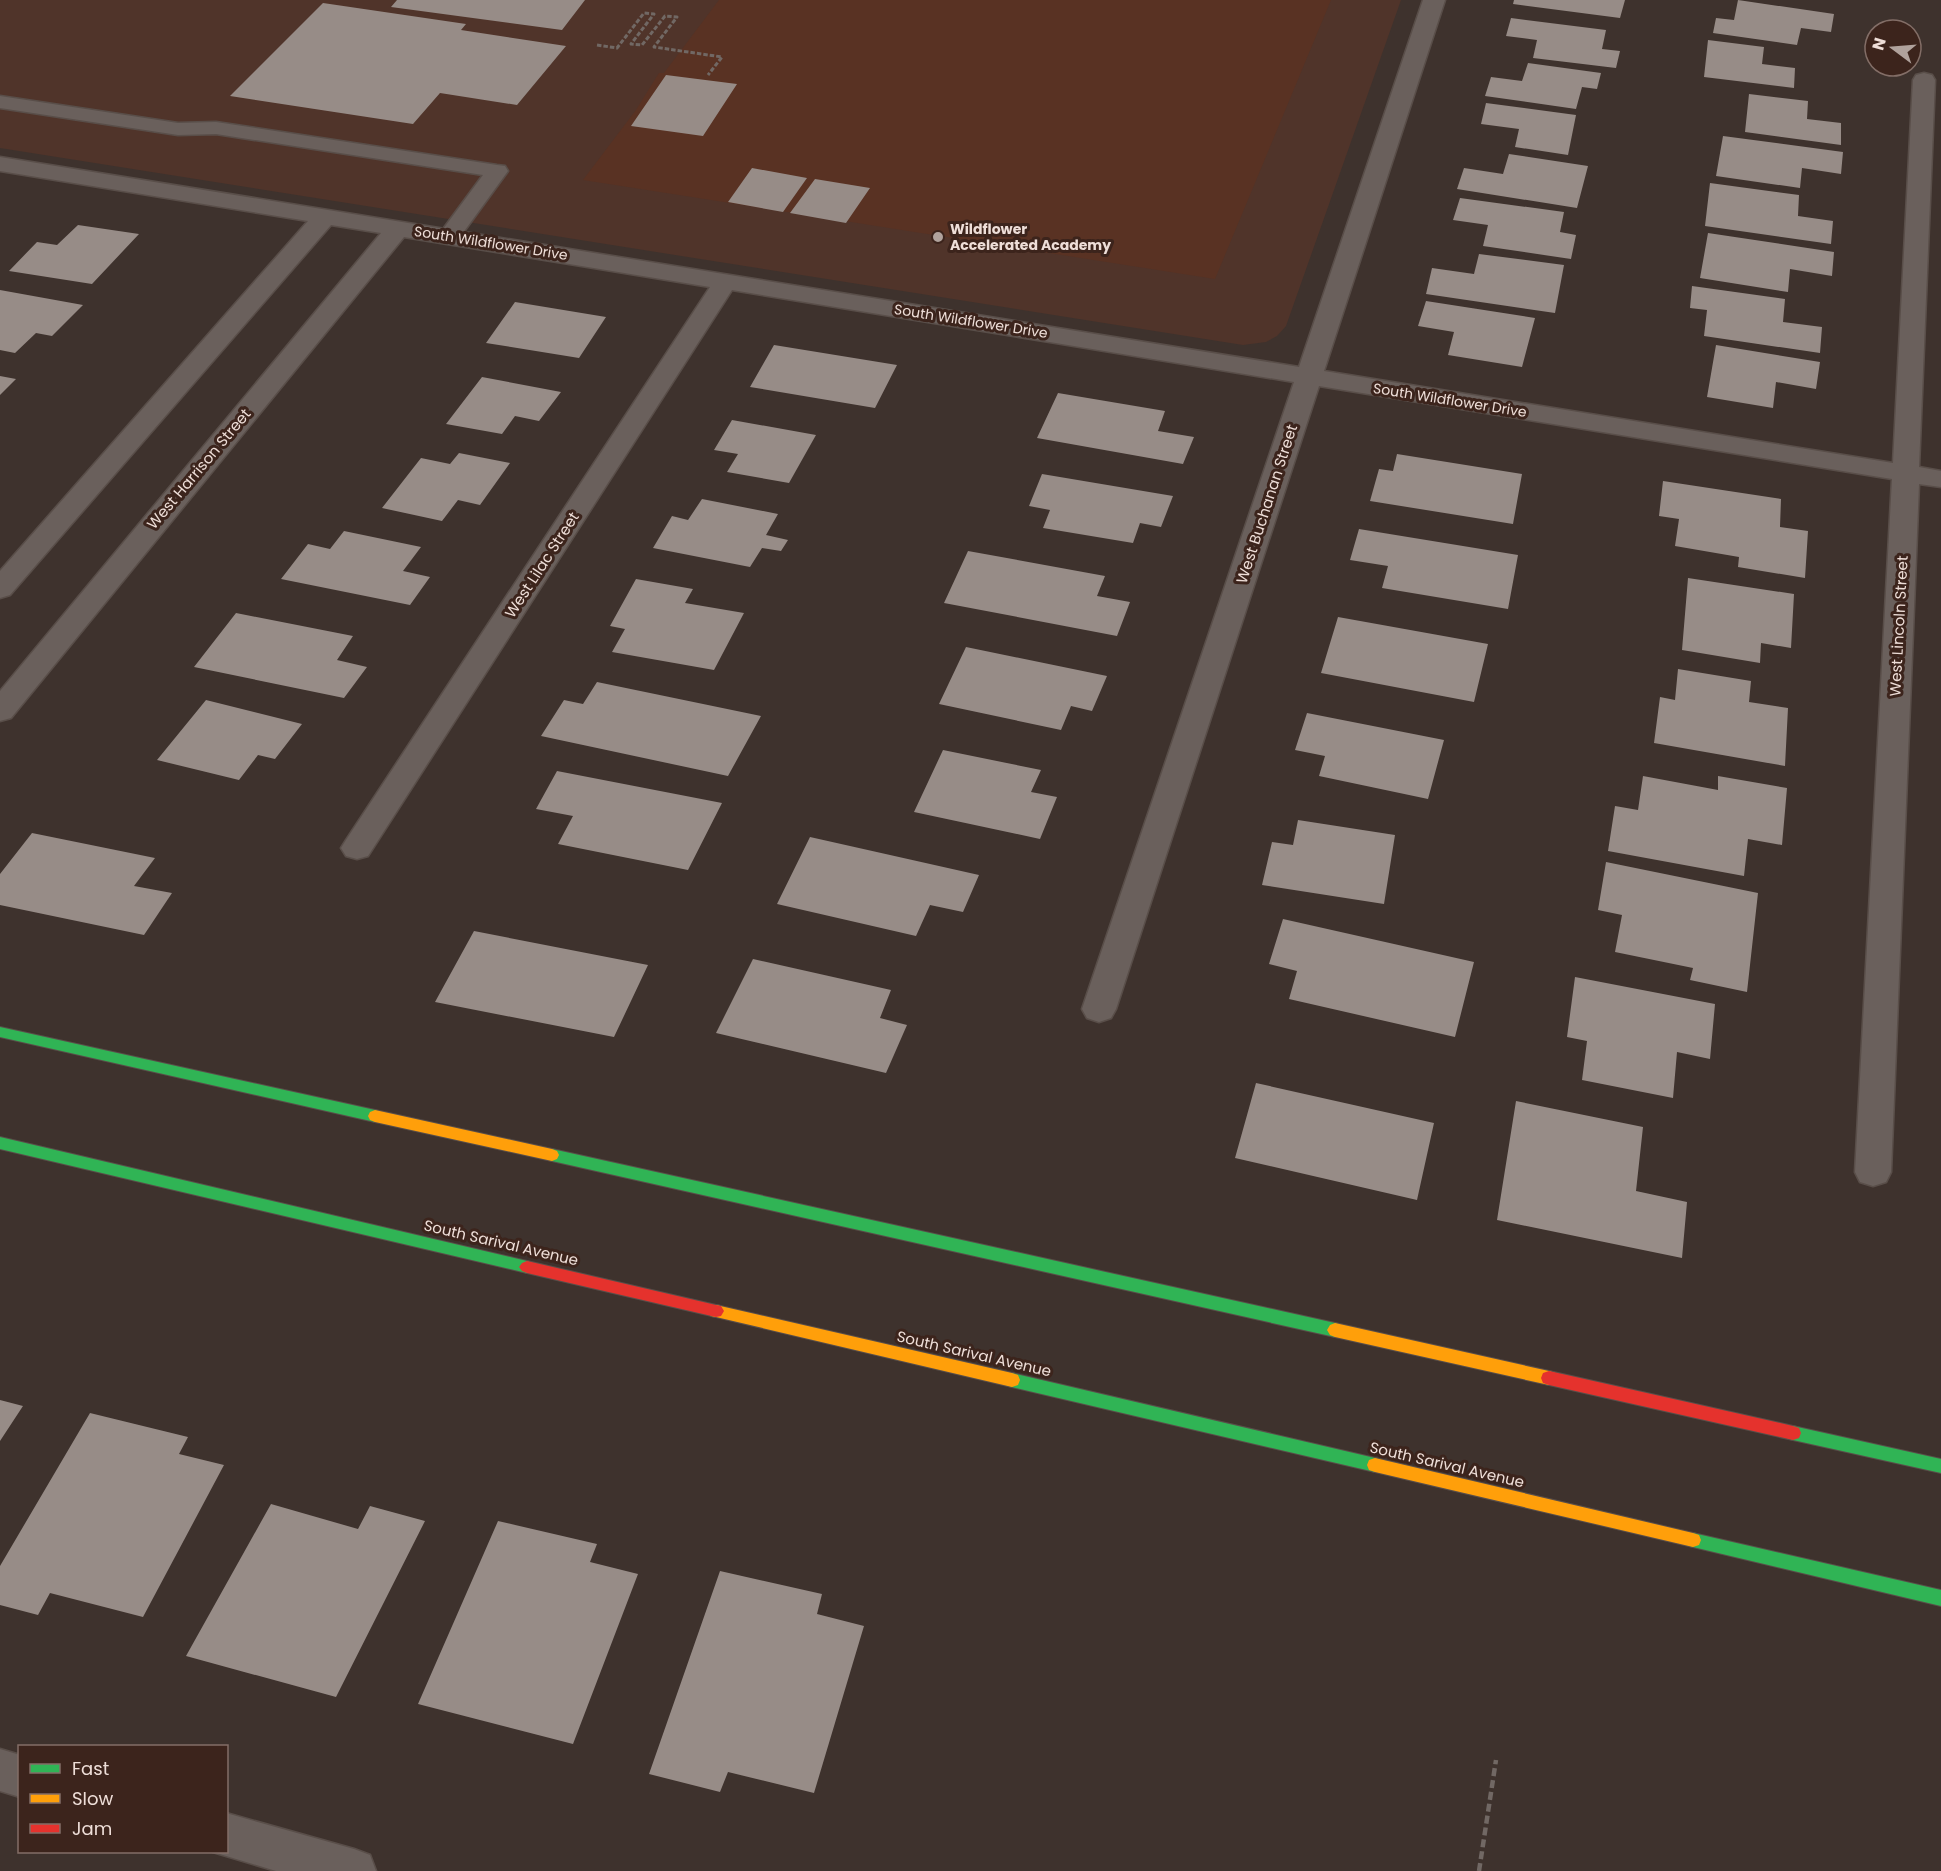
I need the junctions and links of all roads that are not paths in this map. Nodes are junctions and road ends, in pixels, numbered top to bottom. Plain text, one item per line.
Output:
1 (1434, 0) edge
2 (1924, 80) dead end
3 (0, 102) edge
4 (12, 166) edge
5 (0, 190) edge
6 (326, 216) junction
7 (398, 228) junction
8 (449, 236) junction
9 (726, 281) junction
10 (1310, 377) junction
11 (1906, 473) junction
12 (1941, 479) edge
13 (0, 590) edge
14 (0, 711) edge
15 (357, 848) dead end
16 (1099, 1009) dead end
17 (0, 1032) edge
18 (0, 1143) edge
19 (1874, 1172) dead end
20 (1941, 1466) edge
21 (1941, 1598) edge
22 (0, 1770) edge
23 (18, 1775) edge
24 (228, 1836) edge
25 (354, 1871) edge

1 - 10 street, West Buchanan Street
2 - 11 street, West Lincoln Street
3 - 8 lane
4 - 5 street
4 - 6 street, South Wildflower Drive
6 - 7 street, South Wildflower Drive
6 - 13 street
7 - 8 street, South Wildflower Drive
7 - 14 street, West Harrison Street
8 - 9 street, South Wildflower Drive
9 - 10 street, South Wildflower Drive
9 - 15 street, West Lilac Street
10 - 11 street, South Wildflower Drive
10 - 16 street, West Buchanan Street
11 - 12 street, South Wildflower Drive
11 - 19 street, West Lincoln Street
17 - 20 main road
18 - 21 main road, South Sarival Avenue
22 - 23 street
24 - 25 street

